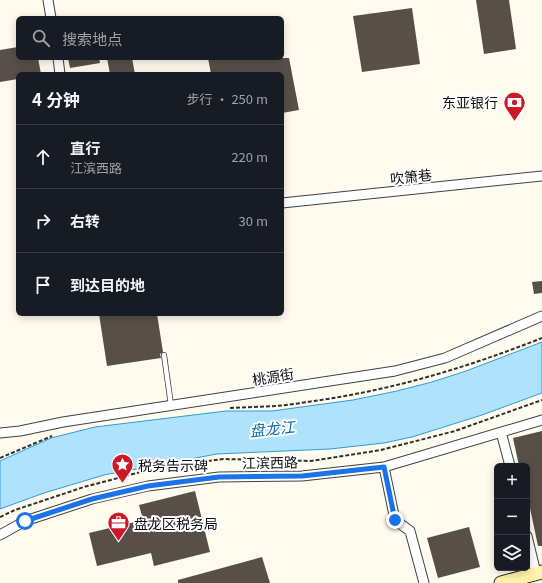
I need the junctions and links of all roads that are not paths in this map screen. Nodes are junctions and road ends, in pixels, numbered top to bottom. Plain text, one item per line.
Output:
1 (48, 0) edge
2 (51, 16) edge
3 (58, 60) edge
4 (60, 72) edge
5 (542, 176) edge
6 (284, 203) edge
7 (542, 316) edge
8 (164, 355) dead end
9 (171, 406) junction
10 (542, 420) edge
11 (501, 432) junction
12 (0, 433) edge
13 (509, 463) edge
14 (384, 467) junction
15 (0, 534) edge
16 (530, 545) edge
17 (539, 572) edge
18 (424, 583) edge
19 (501, 583) edge

1 - 2 street
3 - 4 street
5 - 6 street, 吹箫巷
7 - 9 street, 桃源街
8 - 9 lane
9 - 12 street, 桃源街
10 - 11 street, 江滨西路
11 - 13 street
11 - 14 street, 江滨西路
14 - 15 street, 江滨西路
14 - 18 street
16 - 17 street
17 - 19 main road

